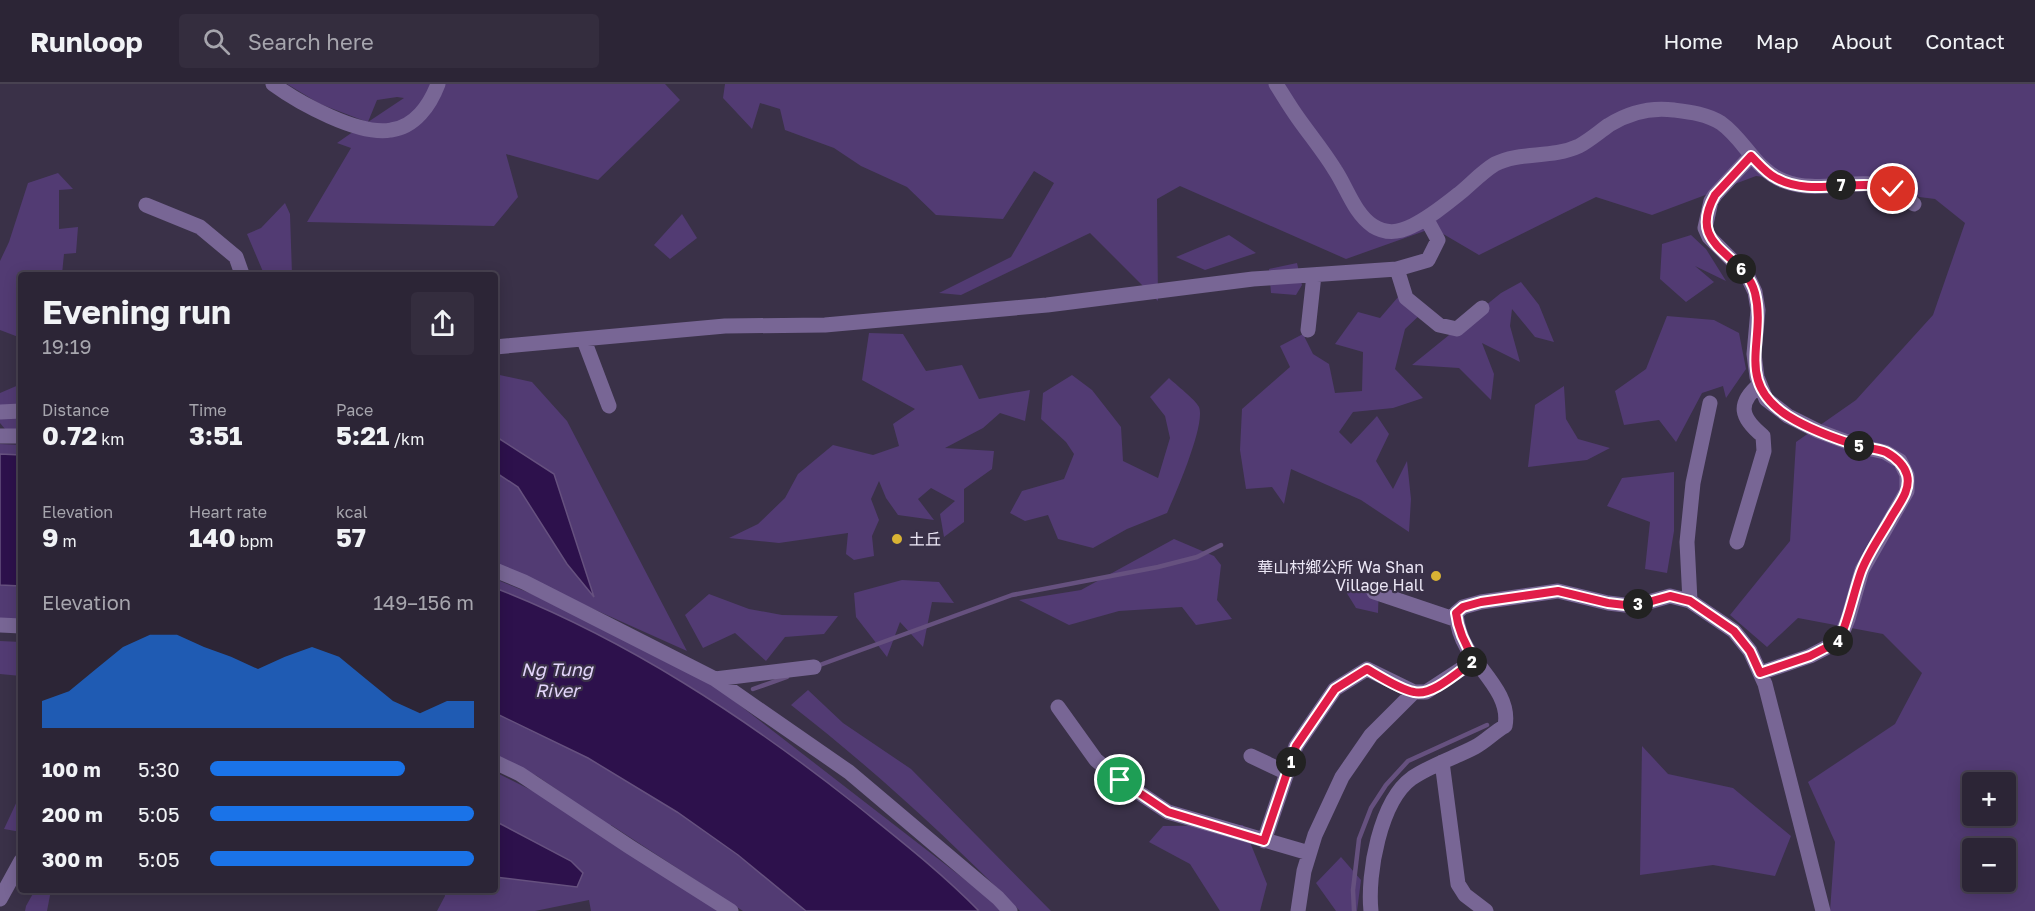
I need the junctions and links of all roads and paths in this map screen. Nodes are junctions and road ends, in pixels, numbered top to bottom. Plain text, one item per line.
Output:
1 (273, 84) edge
2 (438, 84) edge
3 (1276, 84) edge
4 (1751, 156) junction
5 (1914, 204) dead end
6 (147, 206) dead end
7 (1426, 218) junction
8 (1398, 269) junction
9 (241, 272) edge
10 (1314, 275) junction
11 (1482, 308) dead end
12 (1308, 330) dead end
13 (584, 340) junction
14 (498, 347) edge
15 (1760, 384) junction
16 (1710, 403) dead end
17 (609, 406) dead end
18 (18, 411) edge
19 (0, 412) edge
20 (0, 436) edge
21 (18, 436) edge
22 (1737, 542) dead end
23 (498, 571) edge
24 (1374, 592) dead end
25 (1690, 601) junction
26 (1457, 620) junction
27 (0, 625) edge
28 (18, 626) edge
29 (1475, 660) junction
30 (814, 667) dead end
31 (1760, 673) junction
32 (715, 679) junction
33 (1414, 692) junction
34 (1058, 708) dead end
35 (1251, 756) dead end
36 (1442, 762) junction
37 (498, 763) edge
38 (1287, 773) junction
39 (1264, 841) junction
40 (1309, 853) junction
41 (18, 866) edge
42 (0, 899) edge
43 (731, 911) edge
44 (1011, 911) edge
45 (1298, 911) edge
46 (1371, 911) edge
47 (1486, 911) edge
48 (1823, 911) edge

1 - 2 street
3 - 7 street
4 - 5 street
4 - 7 street
4 - 15 street
6 - 9 street
7 - 8 street
8 - 10 street
8 - 11 street
10 - 12 street
10 - 13 street
13 - 14 street
13 - 17 street
15 - 22 street
15 - 31 street
16 - 25 street
18 - 19 street
20 - 21 street
23 - 32 street
24 - 26 street
25 - 26 street
25 - 31 street
26 - 29 street
27 - 28 street
29 - 33 street
29 - 36 street
30 - 32 street
31 - 48 street
32 - 44 street
33 - 38 street
33 - 40 street
34 - 39 street
35 - 38 street
36 - 46 street
36 - 47 street
37 - 43 street
38 - 39 street
39 - 40 street
40 - 45 street
41 - 42 street

